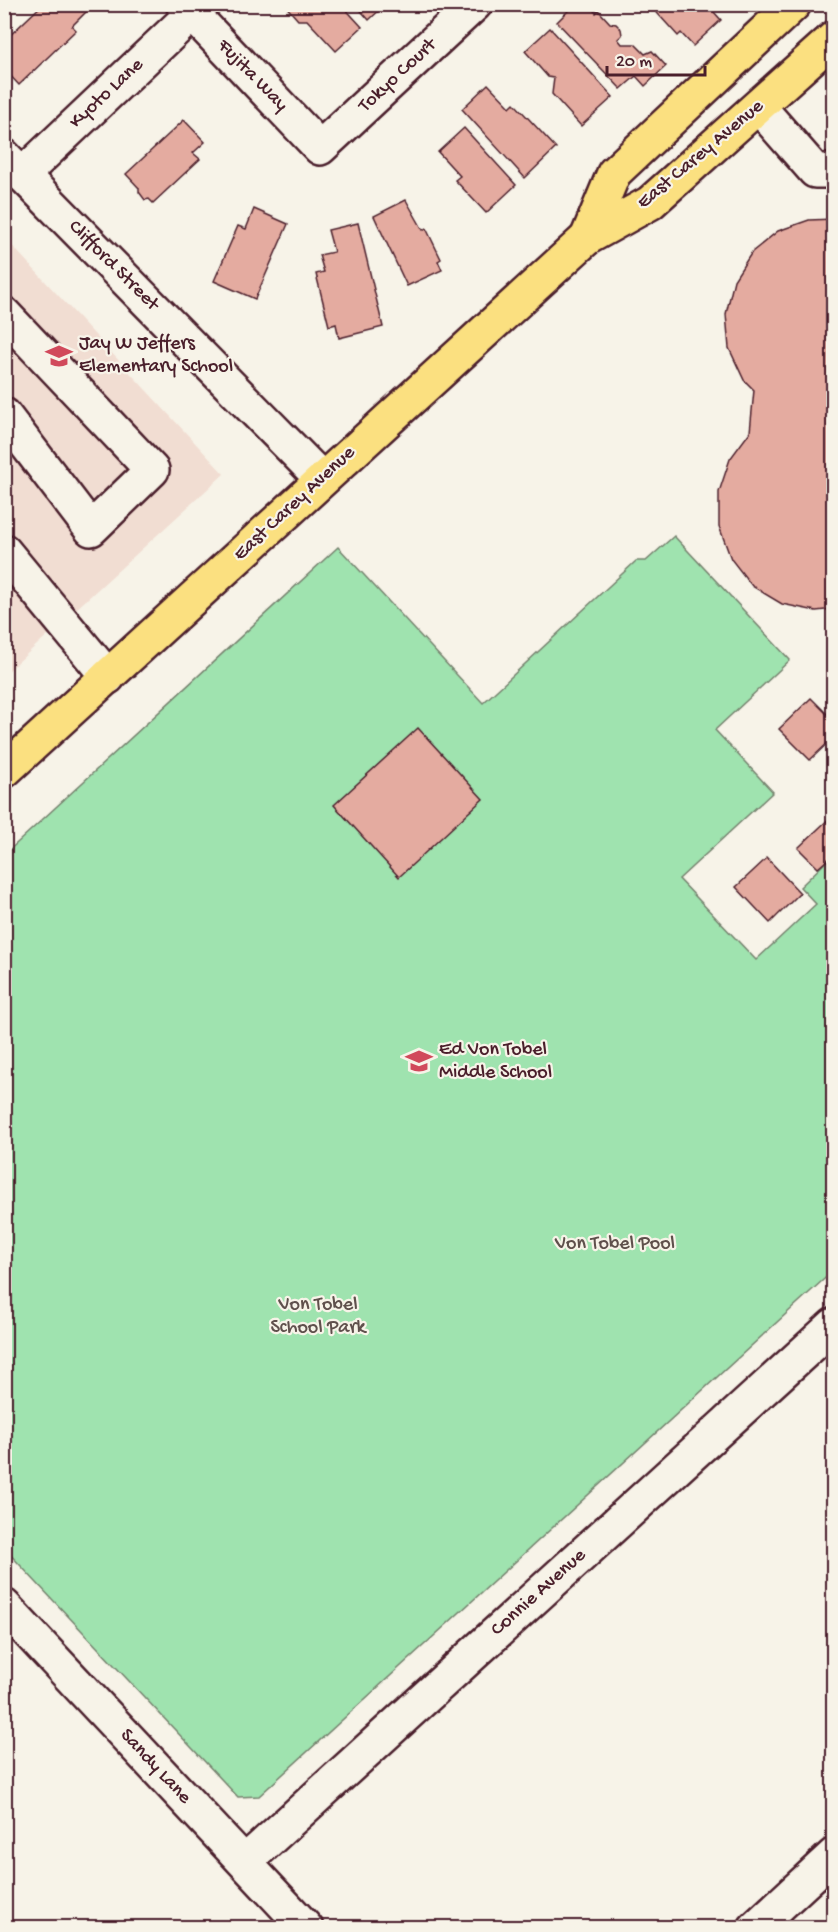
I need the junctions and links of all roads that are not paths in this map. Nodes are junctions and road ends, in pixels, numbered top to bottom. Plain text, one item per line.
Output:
1 (476, 4) edge
2 (794, 4) edge
3 (188, 9) edge
4 (834, 38) edge
5 (759, 107) junction
6 (320, 148) joint
7 (13, 166) edge
8 (834, 171) edge
9 (587, 238) junction
10 (4, 314) edge
11 (4, 415) edge
12 (322, 479) junction
13 (4, 551) edge
14 (108, 677) junction
15 (4, 771) edge
16 (834, 1324) edge
17 (4, 1606) edge
18 (834, 1855) edge
19 (244, 1862) junction
20 (306, 1928) edge
21 (755, 1928) edge

1 - 6 street, Tokyo Court
2 - 9 main road, East Carey Avenue
3 - 6 street, Fujita Way
3 - 7 street, Kyoto Lane
4 - 5 main road, East Carey Avenue
5 - 8 street
5 - 9 main road, East Carey Avenue
7 - 12 street, Clifford Street
9 - 12 main road, East Carey Avenue
10 - 11 street
12 - 14 main road, East Carey Avenue
13 - 14 street
14 - 15 main road, East Carey Avenue
16 - 19 street, Connie Avenue
17 - 19 street, Sandy Lane
18 - 21 street
19 - 20 street, Sandy Lane

